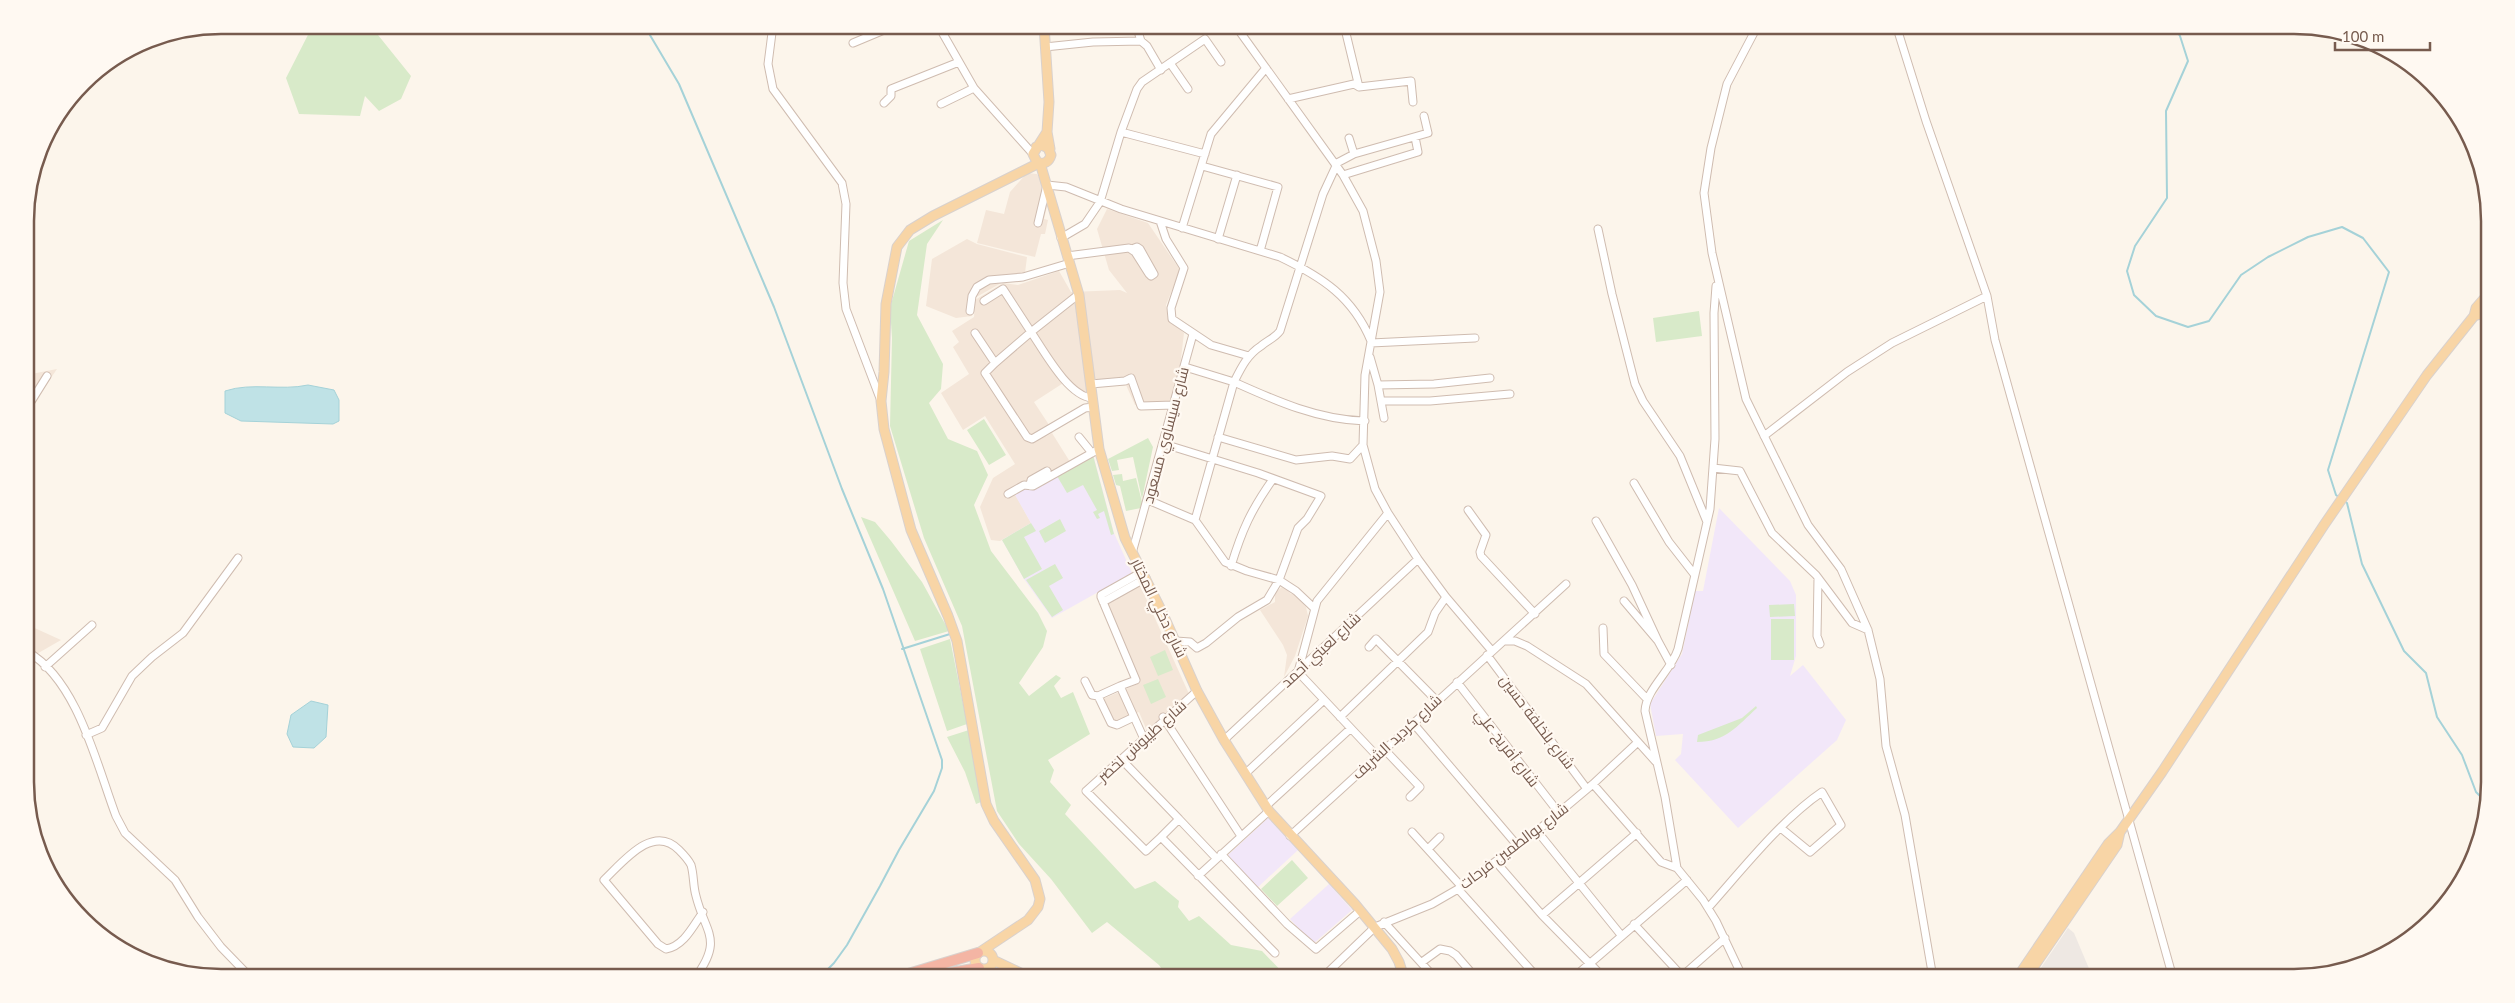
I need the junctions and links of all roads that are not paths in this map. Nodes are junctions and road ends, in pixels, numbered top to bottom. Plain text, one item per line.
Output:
1 (772, 34) edge
2 (874, 34) edge
3 (943, 34) edge
4 (1044, 34) edge
5 (1139, 34) edge
6 (1241, 34) edge
7 (1346, 34) edge
8 (1753, 34) edge
9 (1899, 34) edge
10 (1141, 41) junction
11 (853, 43) dead end
12 (1045, 47) junction
13 (959, 62) junction
14 (1221, 62) dead end
15 (1170, 64) junction
16 (1266, 68) junction
17 (1161, 70) junction
18 (1359, 87) junction
19 (974, 88) junction
20 (1188, 89) dead end
21 (1288, 99) junction
22 (1414, 102) dead end
23 (884, 103) dead end
24 (941, 104) dead end
25 (1424, 116) dead end
26 (1047, 132) junction
27 (1121, 132) junction
28 (1415, 137) junction
29 (1349, 138) dead end
30 (1032, 150) junction
31 (1050, 153) junction
32 (1205, 154) junction
33 (1354, 154) junction
34 (1039, 163) junction
35 (1336, 165) junction
36 (1202, 166) junction
37 (1029, 167) junction
38 (1237, 175) junction
39 (1343, 175) junction
40 (1046, 181) junction
41 (1100, 202) junction
42 (1160, 221) junction
43 (1038, 223) dead end
44 (1182, 228) junction
45 (1598, 229) dead end
46 (1061, 238) junction
47 (1218, 239) junction
48 (1132, 249) dead end
49 (1260, 251) junction
50 (1069, 259) junction
51 (1302, 267) junction
52 (1717, 278) junction
53 (1079, 294) junction
54 (1987, 296) junction
55 (984, 301) dead end
56 (2481, 302) edge
57 (970, 311) dead end
58 (2481, 313) edge
59 (2474, 316) junction
60 (1031, 332) junction
61 (976, 333) dead end
62 (1193, 334) junction
63 (1475, 338) dead end
64 (1371, 342) junction
65 (1369, 355) junction
66 (1249, 356) junction
67 (995, 363) junction
68 (1185, 368) junction
69 (47, 376) dead end
70 (1490, 378) dead end
71 (1234, 382) junction
72 (1091, 384) junction
73 (1378, 385) junction
74 (1510, 394) dead end
75 (1081, 395) junction
76 (34, 396) edge
77 (881, 401) junction
78 (1381, 401) junction
79 (1090, 404) junction
80 (1174, 406) junction
81 (1384, 418) dead end
82 (1365, 421) junction
83 (1218, 436) junction
84 (1764, 436) junction
85 (1079, 437) dead end
86 (1164, 444) junction
87 (1363, 445) junction
88 (1096, 451) junction
89 (1212, 458) junction
90 (1713, 468) junction
91 (1047, 471) dead end
92 (1273, 479) junction
93 (1634, 483) dead end
94 (1030, 486) junction
95 (1008, 494) dead end
96 (1148, 500) junction
97 (1468, 510) dead end
98 (1388, 513) junction
99 (1195, 520) junction
100 (1596, 521) dead end
101 (1707, 522) junction
102 (1137, 535) junction
103 (1125, 538) junction
104 (1132, 553) junction
105 (238, 558) dead end
106 (1418, 559) junction
107 (1231, 566) junction
108 (1694, 574) junction
109 (1144, 575) junction
110 (1818, 578) junction
111 (1278, 580) junction
112 (1566, 584) dead end
113 (1446, 597) junction
114 (1624, 601) dead end
115 (1314, 608) junction
116 (1535, 614) junction
117 (92, 625) dead end
118 (1603, 628) dead end
119 (1868, 630) junction
120 (1176, 641) junction
121 (1506, 641) junction
122 (1658, 641) junction
123 (1820, 644) dead end
124 (1369, 647) dead end
125 (1489, 653) junction
126 (34, 657) edge
127 (1399, 662) junction
128 (1671, 665) junction
129 (45, 667) junction
130 (1298, 672) junction
131 (1085, 681) dead end
132 (1457, 682) junction
133 (1120, 686) junction
134 (1198, 691) junction
135 (1098, 696) junction
136 (1647, 699) junction
137 (1324, 700) junction
138 (1437, 701) junction
139 (1134, 717) junction
140 (1340, 717) junction
141 (1164, 718) junction
142 (1413, 723) junction
143 (1350, 729) junction
144 (86, 735) junction
145 (1144, 739) junction
146 (1224, 740) junction
147 (1638, 742) junction
148 (1384, 749) junction
149 (1376, 756) junction
150 (1121, 759) junction
151 (1656, 762) junction
152 (1246, 773) junction
153 (1590, 787) junction
154 (1410, 797) dead end
155 (1268, 808) junction
156 (1559, 813) junction
157 (1179, 819) junction
158 (2129, 819) junction
159 (1782, 829) junction
160 (1537, 831) junction
161 (1412, 832) dead end
162 (2120, 832) junction
163 (1637, 833) junction
164 (1241, 836) junction
165 (1290, 836) junction
166 (1161, 837) junction
167 (1440, 837) dead end
168 (1517, 845) junction
169 (1428, 849) junction
170 (1218, 856) junction
171 (1496, 862) junction
172 (1677, 868) junction
173 (1198, 876) junction
174 (1687, 880) junction
175 (1578, 882) junction
176 (1460, 887) junction
177 (1708, 908) junction
178 (1360, 911) junction
179 (703, 912) junction
180 (1542, 914) junction
181 (1384, 922) junction
182 (1634, 924) junction
183 (1375, 927) junction
184 (1621, 934) junction
185 (1003, 938) junction
186 (1725, 938) junction
187 (996, 946) junction
188 (979, 953) junction
189 (1275, 954) dead end
190 (995, 959) junction
191 (1422, 962) junction
192 (1590, 963) junction
193 (242, 969) edge
194 (701, 969) edge
195 (925, 969) edge
196 (981, 969) joint
197 (1014, 969) edge
198 (1331, 969) edge
199 (1401, 969) edge
200 (1428, 969) edge
201 (1467, 969) edge
202 (1530, 969) edge
203 (1583, 969) edge
204 (1596, 969) edge
205 (1676, 969) edge
206 (1690, 969) edge
207 (1739, 969) edge
208 (1931, 969) edge
209 (2023, 969) edge
210 (2032, 969) edge
211 (2171, 969) edge

1 - 77 street
2 - 11 street
3 - 13 street
4 - 12 main road
5 - 10 street
6 - 16 street
7 - 18 street
8 - 52 street
9 - 54 street
10 - 12 street
10 - 17 street
12 - 26 main road
13 - 19 street
13 - 23 street
14 - 15 street
15 - 17 street
15 - 20 street
16 - 21 street
16 - 32 street
17 - 27 street
18 - 21 street
18 - 22 street
19 - 24 street
19 - 30 street
21 - 35 street
25 - 28 street
26 - 30 main road
26 - 31 main road
27 - 32 street
27 - 41 street
28 - 33 street
28 - 39 street
29 - 33 street
30 - 31 main road
30 - 34 main road
30 - 37 main road
31 - 34 main road
31 - 40 main road
32 - 36 street
33 - 35 street
34 - 37 main road
34 - 40 main road, شارع دخلي المختار
35 - 39 street
35 - 51 street
36 - 38 street
36 - 44 street
37 - 77 main road
38 - 47 street
38 - 49 street
39 - 64 street
40 - 41 street
40 - 43 street
40 - 46 main road, شارع دخلي المختار
41 - 42 street
41 - 46 street
42 - 44 street
42 - 62 street
44 - 47 street
45 - 101 street
46 - 50 main road, شارع دخلي المختار
47 - 49 street
48 - 50 street
49 - 51 street
50 - 53 main road, شارع دخلي المختار
50 - 57 street
51 - 64 street
51 - 66 street
52 - 84 street
52 - 90 street
53 - 60 street
53 - 72 main road, شارع دخلي المختار
54 - 84 street
54 - 158 street
55 - 60 street
56 - 59 main road
58 - 59 main road
59 - 158 main road
60 - 67 street
60 - 75 street
61 - 67 street
62 - 66 street
62 - 68 street, شارع سيساوي مسعود
63 - 64 street
64 - 65 street
65 - 73 street
65 - 82 street
66 - 71 street
67 - 79 street
68 - 71 street
68 - 80 street, شارع سيساوي مسعود
69 - 76 street
70 - 73 street
71 - 82 street
71 - 83 street
72 - 79 main road, شارع دخلي المختار
72 - 80 street
73 - 78 street
74 - 78 street
75 - 79 street
75 - 79 street
77 - 185 main road
78 - 81 street
79 - 88 main road, شارع دخلي المختار
80 - 86 street, شارع سيساوي مسعود
82 - 87 street
83 - 87 street
83 - 89 street
84 - 119 street
85 - 88 street
86 - 89 street
86 - 96 street, شارع سيساوي مسعود
87 - 98 street, شارع بلخلفة حسين
88 - 94 street
88 - 103 main road, شارع دخلي المختار
89 - 92 street
89 - 99 street
90 - 101 street
90 - 110 street
91 - 94 street
92 - 107 street
92 - 111 street
93 - 108 street
94 - 95 street
96 - 99 street
96 - 102 street, شارع سيساوي مسعود
97 - 116 street
98 - 106 street, شارع بلخلفة حسين
98 - 115 street
99 - 107 street
100 - 122 street
101 - 108 street
102 - 103 street
102 - 104 street, شارع سيساوي مسعود
103 - 104 main road, شارع دخلي المختار
104 - 109 main road, شارع دخلي المختار
105 - 144 street
106 - 113 street, شارع بلخلفة حسين
106 - 130 street, شارع لعبني أحمد
107 - 111 street
108 - 128 street
109 - 120 main road, شارع دخلي المختار
109 - 133 street
110 - 119 street
110 - 123 street
111 - 115 street
111 - 120 street
112 - 116 street, شارع كرديد الشريف
113 - 125 street, شارع بلخلفة حسين
113 - 127 street
114 - 122 street
115 - 130 street
116 - 121 street, شارع كرديد الشريف
117 - 129 street
118 - 136 street
119 - 208 street
120 - 134 main road, شارع دخلي المختار
121 - 125 street, شارع كرديد الشريف
121 - 147 street
122 - 128 street
124 - 127 street
125 - 132 street, شارع كرديد الشريف
125 - 153 street, شارع بلخلفة حسين
126 - 129 street
127 - 138 street
127 - 140 street
128 - 136 street
129 - 144 street
130 - 137 street
130 - 146 street, شارع لعبني أحمد
131 - 135 street
132 - 138 street, شارع كرديد الشريف
132 - 156 street, شارع أفريخ علي
133 - 135 street
133 - 139 street
134 - 141 street, شارع طيبوش لخضر
134 - 146 main road, شارع دخلي المختار
135 - 139 street
136 - 151 street
137 - 140 street
137 - 152 street
138 - 142 street, شارع كرديد الشريف
139 - 145 street
140 - 143 street
141 - 145 street, شارع طيبوش لخضر
141 - 164 street
142 - 148 street, شارع كرديد الشريف
142 - 168 street
143 - 149 street
143 - 155 street
144 - 193 street
145 - 150 street, شارع طيبوش لخضر
146 - 152 main road, شارع دخلي المختار
147 - 151 street
147 - 153 street, شارع بوالطمين فرحات
148 - 149 street, شارع كرديد الشريف
148 - 154 street
149 - 165 street, شارع كرديد الشريف
150 - 157 street
150 - 166 street, شارع طيبوش لخضر
151 - 172 street
152 - 155 main road, شارع دخلي المختار
153 - 156 street, شارع بوالطمين فرحات
153 - 163 street, شارع بلخلفة حسين
155 - 164 street
155 - 165 main road, شارع دخلي المختار
156 - 160 street, شارع بوالطمين فرحات
157 - 166 street
157 - 170 street
158 - 162 main road
158 - 211 street
159 - 159 street
159 - 177 street
160 - 168 street, شارع بوالطمين فرحات
160 - 175 street
161 - 169 street
162 - 209 main road
162 - 210 main road
163 - 172 street, شارع بلخلفة حسين
163 - 175 street
164 - 170 street
165 - 178 main road, شارع دخلي المختار
166 - 173 street
167 - 169 street
168 - 171 street, شارع بوالطمين فرحات
169 - 176 street
170 - 173 street
170 - 178 street
171 - 176 street, شارع بوالطمين فرحات
171 - 180 street
172 - 174 street
173 - 189 street
174 - 177 street
174 - 182 street
175 - 180 street
175 - 184 street
176 - 181 street, شارع بوالطمين فرحات
176 - 202 street
177 - 186 street
178 - 183 main road, شارع دخلي المختار
179 - 179 street
179 - 194 street
180 - 192 street
181 - 183 street, شارع بوالطمين فرحات
181 - 191 street
182 - 184 street
182 - 205 street
183 - 198 street, شارع بوالطمين فرحات
183 - 199 main road, شارع دخلي المختار
184 - 192 street
185 - 187 main road
185 - 188 main road
186 - 206 street
186 - 207 street
187 - 190 main road
187 - 190 main road
188 - 190 main road
188 - 195 highway
188 - 196 main road
190 - 196 main road
190 - 197 main road
191 - 200 street
191 - 201 street
192 - 203 street
192 - 204 street

